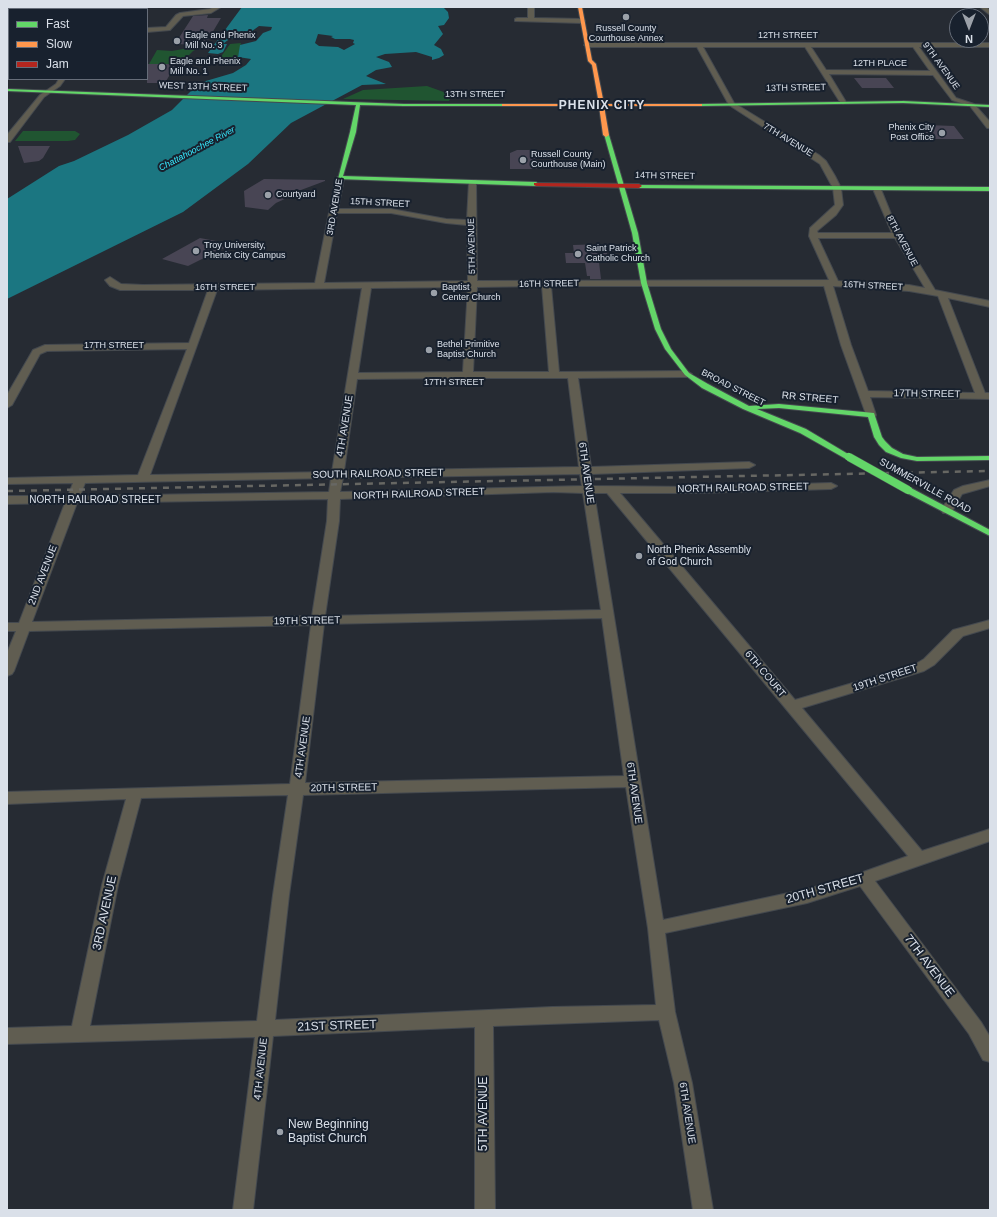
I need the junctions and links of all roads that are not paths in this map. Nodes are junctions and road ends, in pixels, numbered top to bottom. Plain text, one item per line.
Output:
1 (218, 7) edge
2 (531, 7) edge
3 (580, 7) edge
4 (983, 7) edge
5 (990, 12) edge
6 (517, 20) dead end
7 (531, 20) junction
8 (582, 20) junction
9 (148, 30) edge
10 (597, 41) junction
11 (587, 45) junction
12 (699, 45) junction
13 (807, 45) junction
14 (915, 45) junction
15 (990, 45) edge
16 (594, 64) junction
17 (825, 72) junction
18 (936, 73) junction
19 (61, 80) edge
20 (7, 90) edge
21 (211, 98) junction
22 (954, 99) junction
23 (842, 100) junction
24 (729, 101) junction
25 (990, 102) edge
26 (353, 104) junction
27 (972, 105) junction
28 (602, 106) junction
29 (990, 106) edge
30 (356, 116) junction
31 (990, 126) edge
32 (7, 140) edge
33 (340, 178) junction
34 (473, 182) junction
35 (622, 186) junction
36 (836, 188) junction
37 (877, 188) junction
38 (990, 189) edge
39 (334, 211) junction
40 (471, 223) junction
41 (897, 235) junction
42 (814, 236) junction
43 (110, 280) dead end
44 (644, 283) junction
45 (546, 284) junction
46 (832, 284) junction
47 (473, 285) junction
48 (367, 286) junction
49 (319, 287) junction
50 (212, 288) junction
51 (936, 292) junction
52 (990, 304) edge
53 (193, 346) junction
54 (687, 374) junction
55 (554, 375) junction
56 (573, 375) junction
57 (352, 379) junction
58 (467, 379) junction
59 (864, 394) junction
60 (986, 395) edge
61 (7, 406) edge
62 (746, 407) junction
63 (871, 415) junction
64 (850, 457) joint
65 (990, 458) edge
66 (749, 465) dead end
67 (587, 470) junction
68 (337, 475) junction
69 (143, 478) junction
70 (7, 480) edge
71 (80, 480) junction
72 (990, 483) edge
73 (831, 486) dead end
74 (588, 490) junction
75 (611, 490) junction
76 (334, 496) junction
77 (7, 500) edge
78 (72, 501) junction
79 (947, 510) junction
80 (990, 533) edge
81 (608, 614) junction
82 (318, 621) junction
83 (990, 624) edge
84 (7, 627) edge
85 (23, 627) junction
86 (7, 671) edge
87 (792, 706) junction
88 (632, 781) junction
89 (297, 789) junction
90 (135, 793) junction
91 (7, 798) edge
92 (990, 835) edge
93 (919, 858) junction
94 (864, 879) junction
95 (656, 928) junction
96 (666, 1012) junction
97 (484, 1019) junction
98 (265, 1028) junction
99 (79, 1034) junction
100 (7, 1036) edge
101 (990, 1054) edge
102 (243, 1210) edge
103 (485, 1210) edge
104 (703, 1210) edge

1 - 9 street
2 - 7 street
3 - 8 main road, BROAD STREET
4 - 5 street
6 - 7 street
7 - 8 street
8 - 11 main road, BROAD STREET
10 - 11 street, 12TH STREET
10 - 12 street, 12TH STREET
10 - 16 main road, BROAD STREET
11 - 16 main road, BROAD STREET
12 - 13 street, 12TH STREET
12 - 24 street, 7TH AVENUE
13 - 14 street, 12TH STREET
13 - 17 street
14 - 15 street, 12TH STREET
14 - 18 street, 9TH AVENUE
16 - 28 main road, BROAD STREET
17 - 18 street, 12TH PLACE
17 - 23 street
18 - 22 street, 9TH AVENUE
19 - 32 street
20 - 21 main road, WEST 13TH STREET
21 - 26 main road, WEST 13TH STREET
21 - 30 main road
22 - 23 main road, 13TH STREET
22 - 25 main road, 13TH STREET
22 - 27 street, 9TH AVENUE
23 - 24 main road, 13TH STREET
23 - 27 main road, 13TH STREET
24 - 28 main road, 13TH STREET
24 - 36 street, 7TH AVENUE
26 - 28 main road, 13TH STREET
26 - 30 main road, 3RD AVENUE
27 - 29 main road, 13TH STREET
27 - 31 street
28 - 35 main road, BROAD STREET
30 - 33 main road, 3RD AVENUE
33 - 34 main road, 14TH STREET
33 - 39 street, 3RD AVENUE
34 - 35 main road, 14TH STREET
34 - 40 street, 5TH AVENUE
35 - 36 main road, 14TH STREET
35 - 44 main road, BROAD STREET
36 - 37 main road, 14TH STREET
36 - 42 street, 7TH AVENUE
37 - 38 main road, 14TH STREET
37 - 41 street, 8TH AVENUE
39 - 40 street, 15TH STREET
39 - 49 street, 3RD AVENUE
40 - 47 street, 5TH AVENUE
41 - 42 street
41 - 51 street, 8TH AVENUE
42 - 46 street
43 - 50 street, 16TH STREET
44 - 45 street, 16TH STREET
44 - 46 street, 16TH STREET
44 - 54 main road, BROAD STREET
45 - 47 street, 16TH STREET
45 - 55 street
46 - 51 street, 16TH STREET
46 - 59 street
47 - 48 street, 16TH STREET
47 - 58 street, 5TH AVENUE
48 - 49 street, 16TH STREET
48 - 57 street, 4TH AVENUE
49 - 50 street, 16TH STREET
50 - 53 street
51 - 52 street, 16TH STREET
51 - 60 street, 8TH AVENUE
53 - 61 street, 17TH STREET
53 - 69 street
54 - 56 street, 17TH STREET
54 - 62 main road, BROAD STREET
55 - 56 street, 17TH STREET
55 - 58 street, 17TH STREET
56 - 67 street, 6TH AVENUE
57 - 58 street, 17TH STREET
57 - 68 street, 4TH AVENUE
59 - 60 street, 17TH STREET
59 - 63 street
62 - 63 main road, RR STREET
62 - 64 main road, BROAD STREET
63 - 65 main road
64 - 79 main road, SUMMERVILLE ROAD, bridge
66 - 67 street, SOUTH RAILROAD STREET
67 - 68 street, SOUTH RAILROAD STREET
67 - 74 street, 6TH AVENUE
68 - 69 street, SOUTH RAILROAD STREET
68 - 76 street, 4TH AVENUE
69 - 71 street, SOUTH RAILROAD STREET
70 - 71 street, SOUTH RAILROAD STREET
71 - 78 street, 2ND AVENUE
72 - 79 street
73 - 75 street, NORTH RAILROAD STREET
74 - 75 street, NORTH RAILROAD STREET
74 - 76 street, NORTH RAILROAD STREET
74 - 81 street, 6TH AVENUE
75 - 87 street, 6TH COURT
76 - 78 street, NORTH RAILROAD STREET
76 - 82 street, 4TH AVENUE
77 - 78 street, NORTH RAILROAD STREET
78 - 85 street, 2ND AVENUE
79 - 80 main road, SUMMERVILLE ROAD
81 - 82 street, 19TH STREET
81 - 88 street, 6TH AVENUE
82 - 85 street, 19TH STREET
82 - 89 street, 4TH AVENUE
83 - 87 street, 19TH STREET
84 - 85 street, 19TH STREET
85 - 86 street, 2ND AVENUE
87 - 93 street, 6TH COURT
88 - 89 street, 20TH STREET
88 - 95 street, 6TH AVENUE
89 - 90 street, 20TH STREET
89 - 98 street, 4TH AVENUE
90 - 91 street, 20TH STREET
90 - 99 street, 3RD AVENUE
92 - 93 street, 20TH STREET
93 - 94 street, 20TH STREET
94 - 95 street, 20TH STREET
94 - 101 street, 7TH AVENUE
95 - 96 street, 6TH AVENUE
96 - 97 street, 21ST STREET
96 - 104 street, 6TH AVENUE
97 - 98 street, 21ST STREET
97 - 103 street, 5TH AVENUE
98 - 99 street, 21ST STREET
98 - 102 street, 4TH AVENUE
99 - 100 street, 21ST STREET

